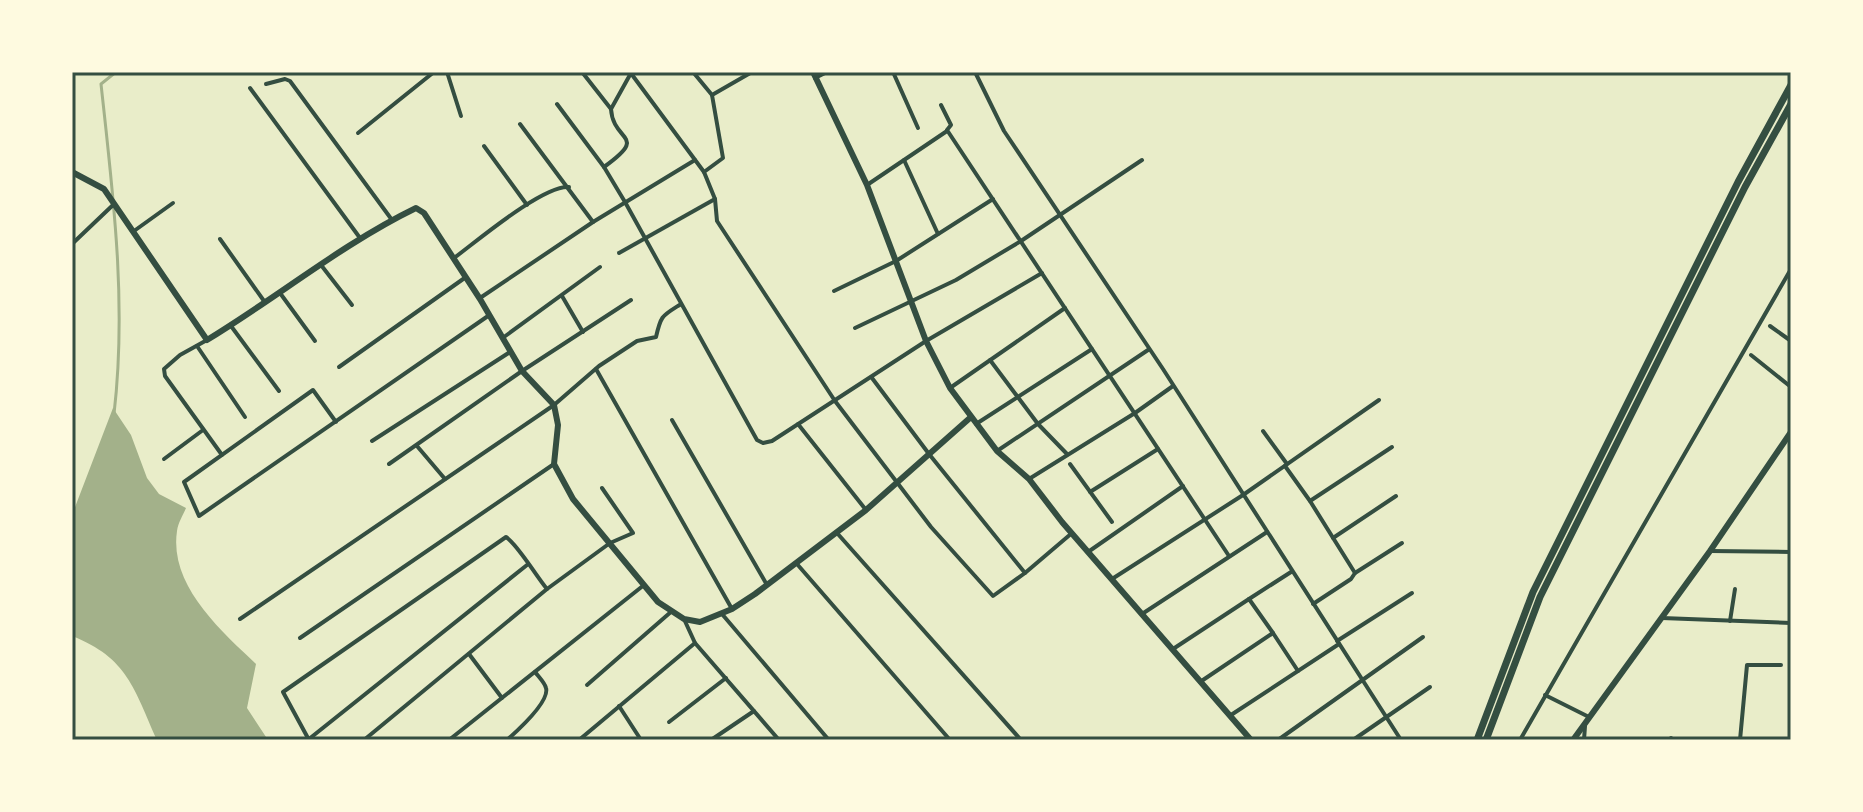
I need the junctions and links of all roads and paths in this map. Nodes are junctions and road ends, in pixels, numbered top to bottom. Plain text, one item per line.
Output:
1 (434, 72) edge
2 (447, 72) edge
3 (582, 72) edge
4 (693, 72) edge
5 (752, 72) edge
6 (827, 72) edge
7 (893, 72) edge
8 (975, 72) edge
9 (631, 73) edge
10 (814, 75) edge
11 (266, 84) dead end
12 (1791, 85) edge
13 (250, 88) dead end
14 (712, 95) junction
15 (557, 104) dead end
16 (1791, 104) edge
17 (941, 105) dead end
18 (611, 109) junction
19 (461, 116) dead end
20 (520, 124) dead end
21 (918, 128) dead end
22 (947, 130) junction
23 (358, 133) dead end
24 (484, 146) dead end
25 (904, 159) junction
26 (695, 160) junction
27 (1142, 160) dead end
28 (604, 167) junction
29 (72, 172) edge
30 (704, 172) junction
31 (867, 185) junction
32 (569, 187) junction
33 (715, 199) junction
34 (993, 199) junction
35 (625, 202) junction
36 (173, 203) dead end
37 (113, 205) junction
38 (527, 205) junction
39 (1061, 214) junction
40 (392, 220) junction
41 (593, 222) junction
42 (132, 233) junction
43 (938, 234) junction
44 (360, 238) junction
45 (643, 238) junction
46 (220, 239) dead end
47 (1021, 241) junction
48 (72, 244) edge
49 (619, 253) dead end
50 (454, 258) junction
51 (896, 261) junction
52 (321, 265) junction
53 (600, 267) dead end
54 (1791, 269) edge
55 (1042, 273) junction
56 (466, 277) junction
57 (834, 291) dead end
58 (280, 293) junction
59 (562, 295) junction
60 (480, 299) junction
61 (631, 300) dead end
62 (266, 303) junction
63 (912, 303) junction
64 (681, 304) junction
65 (352, 305) dead end
66 (1065, 308) junction
67 (488, 316) junction
68 (231, 326) junction
69 (1770, 326) dead end
70 (855, 328) dead end
71 (583, 332) junction
72 (502, 339) junction
73 (207, 340) junction
74 (315, 341) dead end
75 (926, 341) junction
76 (1791, 341) edge
77 (197, 346) junction
78 (1093, 348) junction
79 (1149, 349) junction
80 (510, 352) junction
81 (1751, 355) dead end
82 (990, 360) junction
83 (339, 367) dead end
84 (596, 369) junction
85 (522, 371) junction
86 (1110, 376) junction
87 (872, 378) junction
88 (1173, 386) junction
89 (1791, 387) edge
90 (950, 388) junction
91 (279, 391) dead end
92 (1019, 397) junction
93 (1379, 400) dead end
94 (835, 401) junction
95 (554, 405) junction
96 (1135, 413) junction
97 (245, 417) dead end
98 (971, 417) junction
99 (672, 420) dead end
100 (336, 422) junction
101 (798, 424) junction
102 (976, 424) junction
103 (1038, 424) junction
104 (203, 430) junction
105 (1263, 431) dead end
106 (1791, 432) edge
107 (372, 441) dead end
108 (417, 446) junction
109 (1392, 447) dead end
110 (1158, 449) junction
111 (997, 451) junction
112 (929, 454) junction
113 (1067, 454) junction
114 (222, 455) junction
115 (164, 459) dead end
116 (389, 464) dead end
117 (554, 464) junction
118 (1070, 464) dead end
119 (1286, 465) junction
120 (445, 479) junction
121 (1029, 479) junction
122 (897, 483) junction
123 (1183, 486) junction
124 (602, 488) dead end
125 (1090, 492) junction
126 (1243, 495) junction
127 (1396, 496) dead end
128 (1310, 501) junction
129 (866, 510) junction
130 (1205, 519) junction
131 (1112, 522) dead end
132 (1267, 532) junction
133 (837, 533) junction
134 (1072, 533) junction
135 (1333, 538) junction
136 (610, 543) junction
137 (1402, 543) dead end
138 (1710, 551) junction
139 (1088, 552) junction
140 (1791, 552) edge
141 (1229, 556) junction
142 (797, 564) junction
143 (527, 565) junction
144 (1292, 571) junction
145 (1025, 573) junction
146 (1355, 573) junction
147 (1112, 579) junction
148 (644, 585) junction
149 (767, 585) junction
150 (547, 589) junction
151 (1735, 589) dead end
152 (1412, 593) dead end
153 (1249, 599) junction
154 (1313, 604) junction
155 (732, 609) junction
156 (672, 611) junction
157 (722, 614) junction
158 (1142, 614) junction
159 (1660, 618) junction
160 (240, 619) dead end
161 (684, 619) junction
162 (1730, 621) junction
163 (1791, 623) edge
164 (1273, 633) junction
165 (1423, 637) dead end
166 (300, 638) dead end
167 (1338, 642) junction
168 (695, 643) junction
169 (1173, 649) junction
170 (469, 654) junction
171 (1781, 665) dead end
172 (1298, 671) junction
173 (535, 672) junction
174 (726, 678) junction
175 (1362, 679) junction
176 (1200, 682) junction
177 (587, 685) dead end
178 (1430, 687) dead end
179 (1545, 695) junction
180 (502, 698) junction
181 (619, 706) junction
182 (754, 711) junction
183 (1230, 715) junction
184 (1386, 717) junction
185 (1588, 719) junction
186 (669, 722) dead end
187 (457, 734) junction
188 (828, 739) edge
189 (309, 740) edge
190 (364, 740) edge
191 (449, 740) edge
192 (462, 740) edge
193 (507, 740) edge
194 (579, 740) edge
195 (641, 740) edge
196 (711, 740) edge
197 (779, 740) edge
198 (950, 740) edge
199 (1021, 740) edge
200 (1251, 740) edge
201 (1278, 740) edge
202 (1353, 740) edge
203 (1401, 740) edge
204 (1477, 740) edge
205 (1486, 740) edge
206 (1520, 740) edge
207 (1573, 740) edge
208 (1584, 740) edge
209 (1740, 740) edge

1 - 23 street
2 - 19 street
3 - 18 street
4 - 14 street
5 - 14 street
6 - 10 street
7 - 21 street
8 - 39 street
9 - 18 street
9 - 26 street
10 - 31 street
11 - 40 street
12 - 204 main road
13 - 44 street
14 - 30 street
15 - 28 street
16 - 205 main road
17 - 22 street
18 - 28 street
20 - 32 street
22 - 25 street
22 - 34 street
24 - 38 street
25 - 31 street
25 - 43 street
26 - 30 street
26 - 35 street
27 - 39 street
28 - 35 street
29 - 37 street
30 - 33 street
31 - 51 street
32 - 38 street
32 - 41 street
33 - 45 street
33 - 94 street
34 - 43 street
34 - 47 street
35 - 41 street
35 - 45 street
36 - 42 street
37 - 42 street
37 - 48 street
38 - 50 street
39 - 47 street
39 - 79 street
40 - 44 street
40 - 50 street
41 - 60 street
42 - 73 street
43 - 51 street
44 - 52 street
45 - 49 street
45 - 64 street
46 - 62 street
47 - 55 street
47 - 63 street
50 - 56 street
51 - 57 street
51 - 63 street
52 - 58 street
52 - 65 street
53 - 59 street
54 - 179 street
55 - 66 street
55 - 75 street
56 - 60 street
56 - 83 street
58 - 62 street
58 - 74 street
59 - 71 street
59 - 72 street
60 - 67 street
61 - 71 street
62 - 68 street
63 - 70 street
63 - 75 street
64 - 84 street
64 - 101 street
66 - 78 street
66 - 82 street
67 - 72 street
67 - 100 street
68 - 73 street
68 - 91 street
69 - 76 street
71 - 85 street
72 - 80 street
73 - 77 street
75 - 87 street
75 - 90 street
77 - 97 street
77 - 104 street
78 - 86 street
78 - 92 street
79 - 86 street
79 - 88 street
80 - 85 street
80 - 107 street
81 - 89 street
82 - 90 street
82 - 92 street
84 - 95 street
84 - 155 street
85 - 95 street
85 - 108 street
86 - 96 street
86 - 103 street
87 - 94 street
87 - 112 street
88 - 96 street
88 - 126 street
90 - 98 street
92 - 102 street
92 - 103 street
93 - 119 street
94 - 101 street
94 - 122 street
95 - 117 street
95 - 120 street
96 - 110 street
96 - 113 street
98 - 102 street
98 - 112 street
99 - 149 street
100 - 114 street
100 - 114 street
101 - 129 street
102 - 111 street
103 - 111 street
103 - 113 street
104 - 114 street
104 - 115 street
105 - 119 street
106 - 138 street
108 - 116 street
108 - 120 street
109 - 128 street
110 - 123 street
110 - 125 street
111 - 121 street
112 - 122 street
112 - 145 street
113 - 121 street
117 - 136 street
117 - 166 street
118 - 125 street
119 - 126 street
119 - 128 street
120 - 160 street
121 - 134 street
122 - 129 street
122 - 145 street
123 - 130 street
123 - 139 street
124 - 136 street
125 - 131 street
126 - 130 street
126 - 132 street
127 - 135 street
128 - 135 street
129 - 133 street
130 - 141 street
130 - 147 street
132 - 141 street
132 - 144 street
133 - 142 street
133 - 199 street
134 - 139 street
134 - 145 street
135 - 146 street
136 - 148 street
136 - 150 street
137 - 146 street
138 - 140 street
138 - 159 street
139 - 147 street
141 - 158 street
142 - 149 street
142 - 198 street
143 - 150 street
143 - 189 street
143 - 189 street
144 - 153 street
144 - 154 street
146 - 154 street
147 - 158 street
148 - 156 street
148 - 173 street
149 - 155 street
150 - 170 street
151 - 162 street
152 - 167 street
153 - 164 street
153 - 169 street
154 - 167 street
155 - 157 street
156 - 161 street
156 - 177 street
157 - 161 street
157 - 188 street
158 - 169 street
159 - 162 street
159 - 185 street
161 - 168 street
162 - 163 street
164 - 172 street
164 - 176 street
165 - 175 street
167 - 172 street
167 - 175 street
168 - 174 street
168 - 181 street
169 - 176 street
170 - 180 street
170 - 190 street
171 - 209 street
172 - 183 street
173 - 180 street
173 - 193 street
174 - 182 street
174 - 186 street
175 - 184 street
175 - 201 street
176 - 183 street
178 - 184 street
179 - 185 street
179 - 206 street
180 - 187 street
181 - 194 street
181 - 195 street
182 - 196 street
182 - 197 street
183 - 200 street
184 - 202 street
184 - 203 street
185 - 207 street
185 - 208 street
187 - 191 street
187 - 192 street

